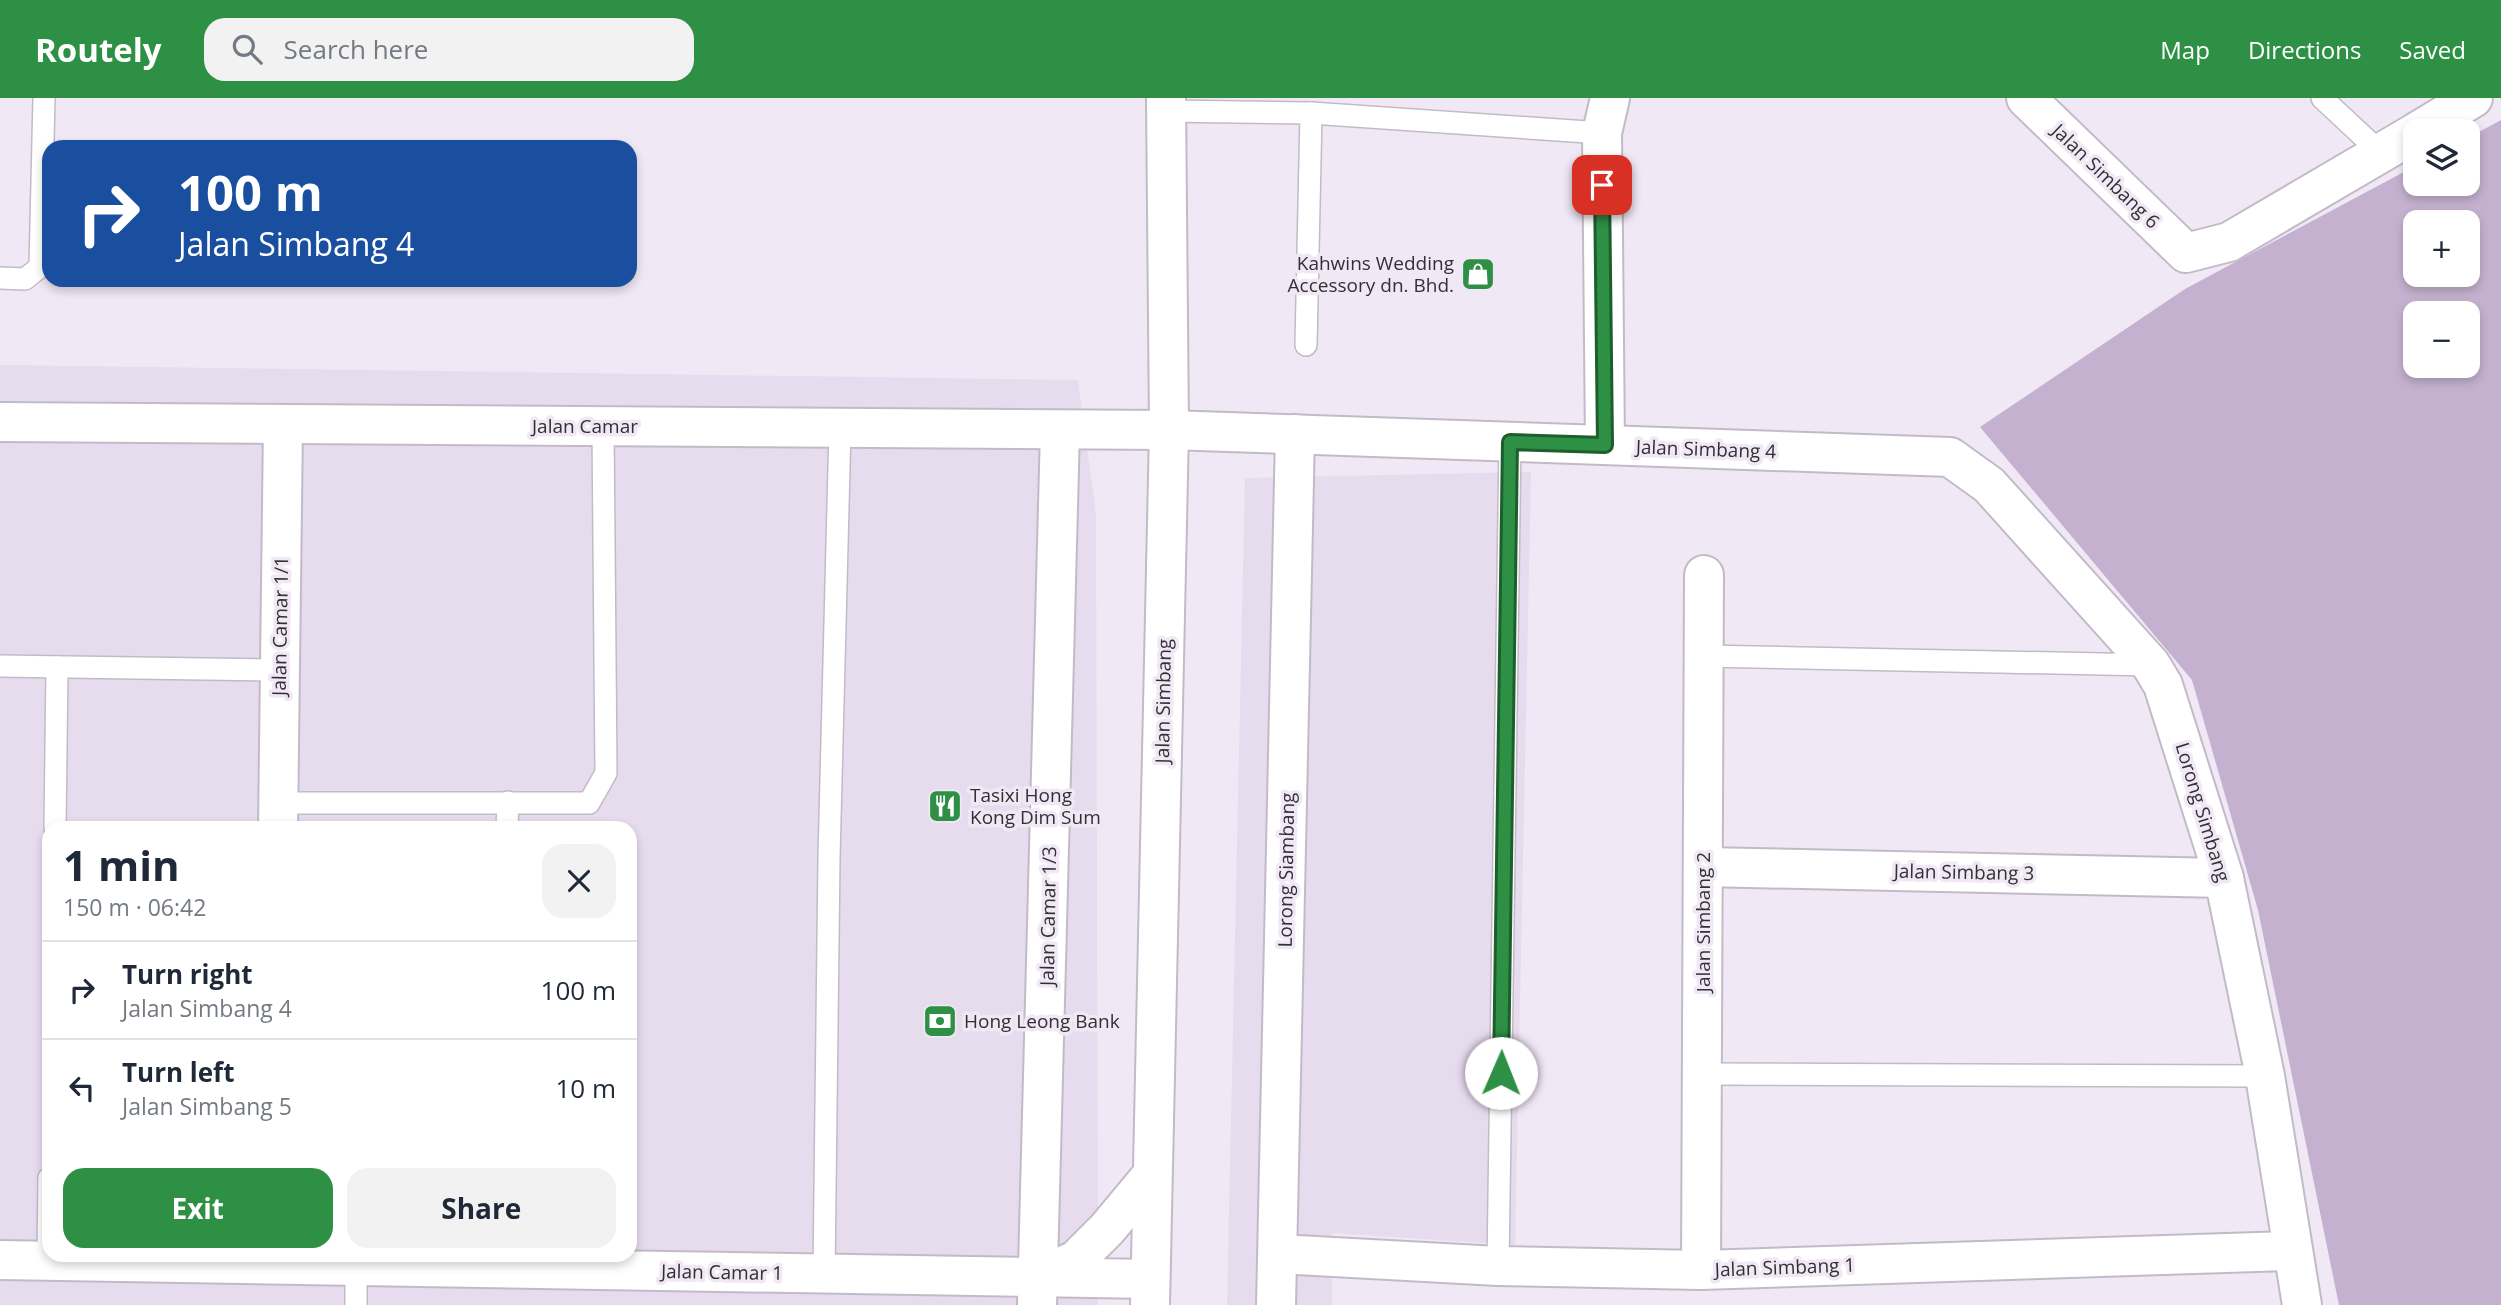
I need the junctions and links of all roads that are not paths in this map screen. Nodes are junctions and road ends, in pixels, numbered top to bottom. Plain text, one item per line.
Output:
1 (44, 98) edge
2 (2026, 98) edge
3 (2322, 98) edge
4 (2473, 98) edge
5 (1165, 105) edge
6 (1311, 113) junction
7 (1606, 116) edge
8 (2438, 119) edge
9 (43, 140) edge
10 (2403, 140) edge
11 (2381, 153) junction
12 (42, 182) edge
13 (0, 278) edge
14 (1306, 345) dead end
15 (0, 422) edge
16 (283, 424) junction
17 (603, 427) junction
18 (840, 428) junction
19 (1059, 430) junction
20 (1170, 430) junction
21 (1295, 435) junction
22 (1510, 442) junction
23 (1605, 445) junction
24 (1950, 457) joint
25 (1704, 575) dead end
26 (1704, 656) junction
27 (2151, 665) junction
28 (0, 666) edge
29 (57, 667) junction
30 (280, 670) junction
31 (508, 802) junction
32 (278, 815) edge
33 (55, 821) edge
34 (507, 821) edge
35 (1703, 867) junction
36 (2224, 878) junction
37 (1702, 1074) junction
38 (2265, 1076) junction
39 (1152, 1175) junction
40 (2291, 1251) junction
41 (1279, 1254) junction
42 (0, 1260) edge
43 (42, 1261) edge
44 (308, 1262) edge
45 (498, 1262) edge
46 (356, 1266) junction
47 (1498, 1266) junction
48 (1701, 1270) junction
49 (824, 1274) junction
50 (1038, 1291) edge
51 (1150, 1292) edge
52 (356, 1305) edge
53 (1099, 1305) edge
54 (1276, 1305) edge
55 (2302, 1305) edge

1 - 9 lane
2 - 11 street, Jalan Simbang 6
3 - 11 lane
4 - 8 street
5 - 6 lane
5 - 20 street, Jalan Simbang
6 - 7 lane
6 - 14 lane
7 - 23 street
10 - 11 street
12 - 13 lane
15 - 16 street, Jalan Camar
16 - 17 street, Jalan Camar
16 - 30 street, Jalan Camar 1/1
17 - 18 street, Jalan Camar
17 - 31 lane
18 - 19 street, Jalan Camar
18 - 49 lane
19 - 20 street, Jalan Camar
19 - 50 street, Jalan Camar 1/3
20 - 21 street, Jalan Simbang 4
20 - 39 street, Jalan Simbang
21 - 22 street, Jalan Simbang 4
21 - 41 street, Lorong Siambang
22 - 23 street, Jalan Simbang 4
22 - 47 lane
23 - 24 street, Jalan Simbang 4
24 - 27 street, Lorong Simbang
25 - 26 street, Jalan Simbang 2
26 - 27 lane
26 - 35 street, Jalan Simbang 2
27 - 36 street, Lorong Simbang
28 - 29 lane
29 - 30 lane
29 - 33 lane
30 - 32 street, Jalan Camar 1/1
31 - 32 lane
31 - 34 lane
35 - 36 street, Jalan Simbang 3
35 - 37 street, Jalan Simbang 2
36 - 38 street, Lorong Simbang
37 - 38 lane
37 - 48 street, Jalan Simbang 2
38 - 40 street, Lorong Simbang
39 - 50 street
39 - 51 street, Jalan Simbang
40 - 48 street, Jalan Simbang 1
40 - 55 street, Lorong Simbang
41 - 47 street, Jalan Simbang 1
41 - 54 street, Lorong Siambang
42 - 43 street, Jalan Camar 1
44 - 46 street, Jalan Camar 1
45 - 46 street, Jalan Camar 1
45 - 49 street, Jalan Camar 1
46 - 52 lane
47 - 48 street, Jalan Simbang 1
49 - 50 street, Jalan Camar 1
50 - 51 street, Jalan Camar 1
50 - 53 street

